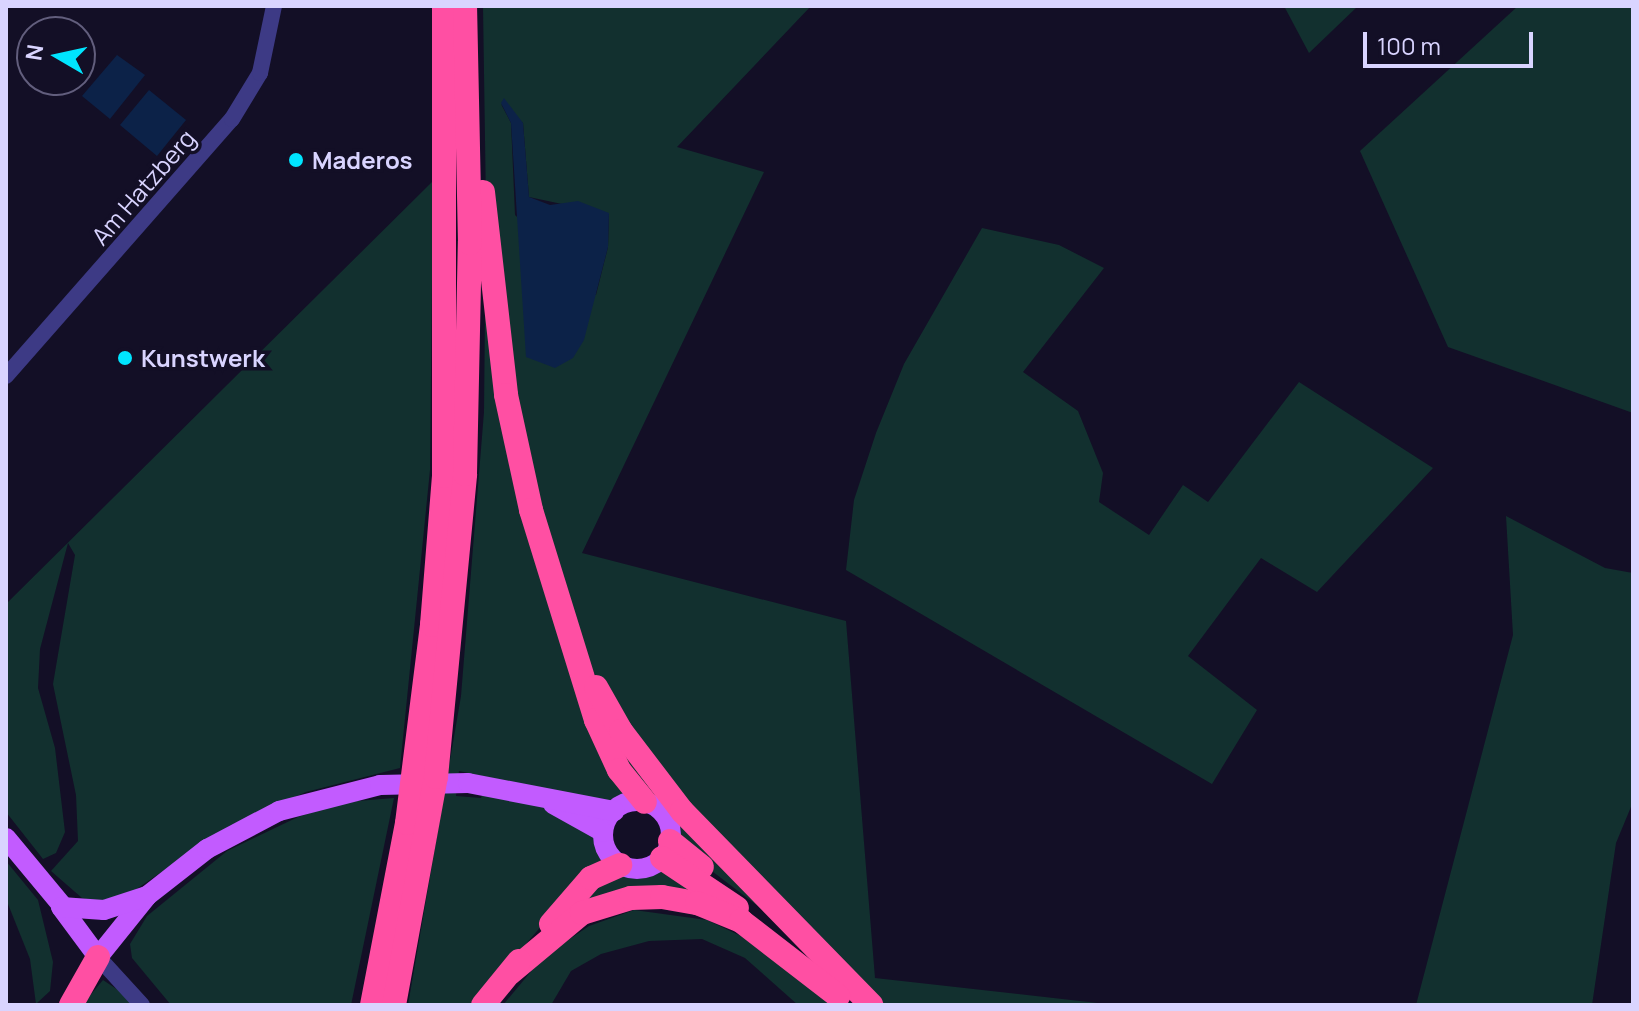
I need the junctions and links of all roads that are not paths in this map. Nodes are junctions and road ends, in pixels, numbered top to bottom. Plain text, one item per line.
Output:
1 (274, 6) edge
2 (444, 6) edge
3 (465, 6) edge
4 (467, 75) junction
5 (6, 376) edge
6 (557, 597) junction
7 (536, 794) junction
8 (645, 802) junction
9 (614, 811) junction
10 (603, 832) junction
11 (6, 838) edge
12 (666, 850) junction
13 (620, 865) junction
14 (147, 896) junction
15 (61, 907) junction
16 (101, 953) junction
17 (510, 973) junction
18 (840, 991) edge
19 (71, 1005) edge
20 (142, 1005) edge
21 (372, 1005) edge
22 (394, 1005) edge
23 (483, 1005) edge
24 (871, 1005) edge

1 - 5 street, Am Hatzberg
2 - 21 highway
3 - 4 highway
4 - 6 highway
4 - 22 highway
6 - 8 highway
6 - 18 highway
7 - 9 main road
7 - 10 main road
7 - 14 main road
8 - 9 main road
8 - 12 main road
9 - 10 main road
10 - 13 main road
11 - 15 main road
12 - 13 main road
12 - 18 highway
13 - 17 highway
14 - 15 main road
14 - 16 main road
15 - 16 main road
16 - 19 highway
16 - 20 street
17 - 18 highway
17 - 23 highway
18 - 24 highway

